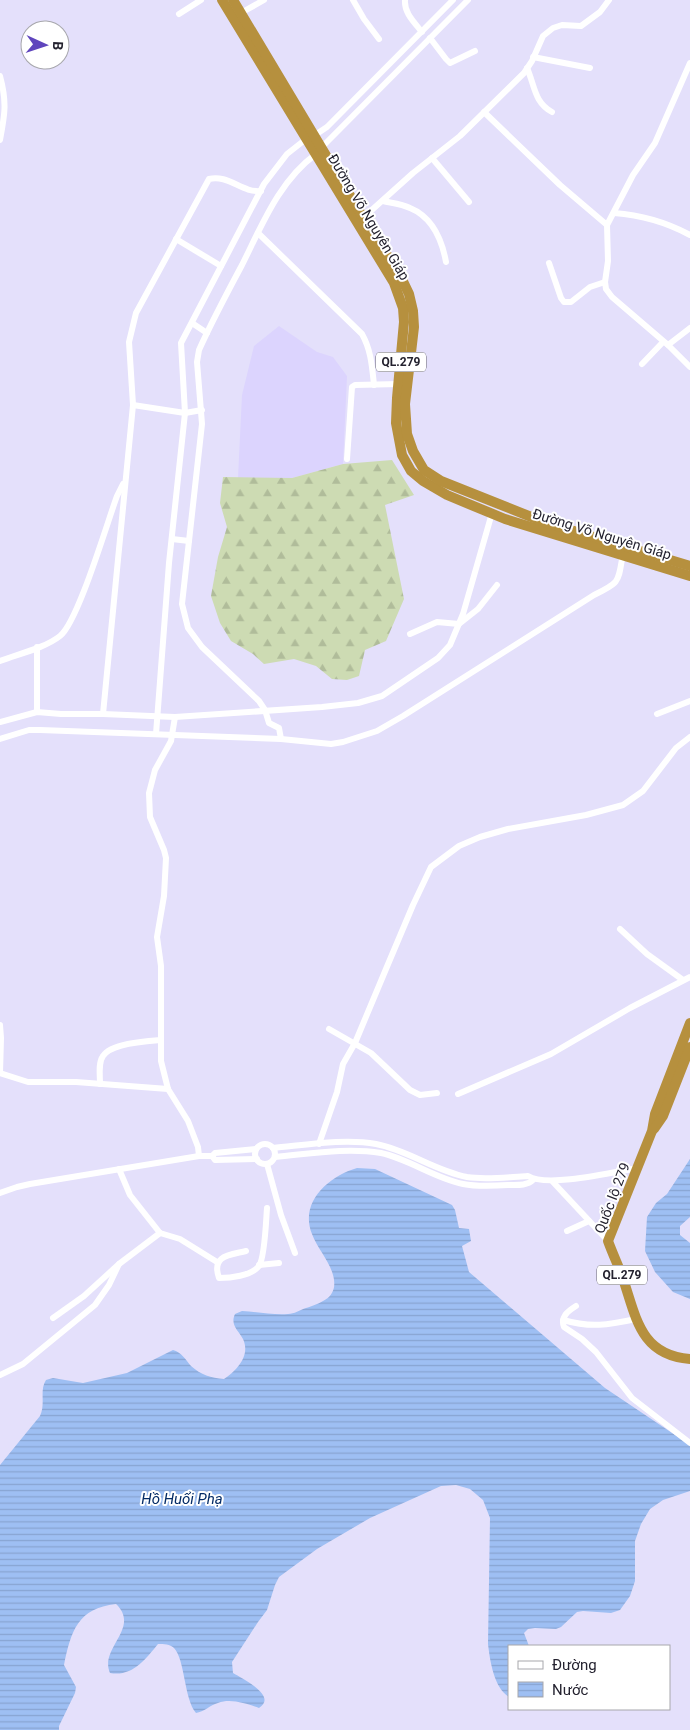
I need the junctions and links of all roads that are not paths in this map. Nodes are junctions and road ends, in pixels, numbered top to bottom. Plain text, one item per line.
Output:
1 (201, 0) edge
2 (222, 0) edge
3 (233, 0) edge
4 (264, 0) edge
5 (353, 0) edge
6 (405, 0) edge
7 (453, 0) edge
8 (468, 0) edge
9 (609, 0) edge
10 (179, 14) dead end
11 (237, 15) junction
12 (422, 32) junction
13 (430, 38) junction
14 (380, 39) dead end
15 (475, 51) dead end
16 (533, 57) junction
17 (690, 65) edge
18 (527, 68) junction
19 (590, 68) dead end
20 (0, 76) edge
21 (484, 112) junction
22 (552, 112) dead end
23 (310, 137) junction
24 (0, 140) edge
25 (319, 150) junction
26 (432, 158) junction
27 (261, 191) junction
28 (383, 201) junction
29 (469, 202) dead end
30 (614, 213) junction
31 (364, 217) junction
32 (607, 225) junction
33 (258, 233) junction
34 (690, 235) edge
35 (176, 239) junction
36 (446, 262) dead end
37 (549, 263) dead end
38 (221, 266) junction
39 (605, 282) junction
40 (194, 324) junction
41 (690, 328) edge
42 (206, 332) junction
43 (665, 343) junction
44 (642, 364) dead end
45 (690, 367) edge
46 (398, 384) junction
47 (374, 385) junction
48 (133, 405) junction
49 (202, 410) junction
50 (188, 412) junction
51 (347, 460) dead end
52 (125, 481) junction
53 (492, 513) junction
54 (175, 540) junction
55 (188, 541) junction
56 (623, 550) junction
57 (690, 566) edge
58 (690, 576) edge
59 (497, 584) dead end
60 (459, 624) junction
61 (410, 634) dead end
62 (37, 647) junction
63 (0, 661) edge
64 (689, 704) edge
65 (265, 710) junction
66 (37, 712) junction
67 (103, 714) junction
68 (656, 714) dead end
69 (157, 715) junction
70 (174, 717) junction
71 (0, 722) edge
72 (156, 734) junction
73 (172, 736) junction
74 (690, 737) edge
75 (0, 739) edge
76 (280, 739) junction
77 (620, 929) dead end
78 (690, 977) edge
79 (683, 980) junction
80 (690, 1023) edge
81 (0, 1025) edge
82 (329, 1030) dead end
83 (160, 1040) junction
84 (354, 1042) junction
85 (690, 1047) edge
86 (100, 1084) junction
87 (168, 1089) junction
88 (437, 1093) dead end
89 (458, 1094) dead end
90 (652, 1132) junction
91 (318, 1144) junction
92 (273, 1148) junction
93 (256, 1149) junction
94 (199, 1156) junction
95 (212, 1156) junction
96 (274, 1157) junction
97 (257, 1160) junction
98 (267, 1164) junction
99 (638, 1168) junction
100 (119, 1169) junction
101 (533, 1180) junction
102 (553, 1182) junction
103 (0, 1193) edge
104 (267, 1208) dead end
105 (589, 1221) junction
106 (567, 1231) dead end
107 (160, 1233) junction
108 (608, 1241) junction
109 (246, 1251) dead end
110 (295, 1253) dead end
111 (218, 1262) junction
112 (279, 1263) dead end
113 (119, 1264) junction
114 (259, 1265) junction
115 (576, 1306) dead end
116 (54, 1318) dead end
117 (636, 1319) junction
118 (563, 1320) junction
119 (690, 1359) edge
120 (0, 1375) edge
121 (690, 1443) edge

1 - 10 street
2 - 11 highway, Đường Võ Nguyên Giáp / QL.279
3 - 11 highway, Đường Võ Nguyên Giáp / QL.279
4 - 11 street
5 - 14 street
6 - 12 street
7 - 12 street
8 - 13 street
9 - 16 street
11 - 23 highway, Đường Võ Nguyên Giáp / QL.279
12 - 23 street
13 - 15 street
13 - 25 street
16 - 18 street
16 - 19 street
17 - 30 street
18 - 21 street
18 - 22 street
20 - 24 street
21 - 26 street
21 - 32 street
23 - 25 highway, Đường Võ Nguyên Giáp / QL.279
23 - 27 street
25 - 31 highway, Đường Võ Nguyên Giáp / QL.279
25 - 33 street
25 - 46 highway, Đường Võ Nguyên Giáp / QL.279
26 - 28 street
26 - 29 street
27 - 35 street
27 - 38 street
28 - 31 street
28 - 36 street
30 - 32 street
30 - 34 street
31 - 56 highway, Đường Võ Nguyên Giáp / QL.279
32 - 39 street
33 - 42 street
33 - 47 street
35 - 38 street
35 - 48 street
37 - 39 street
38 - 40 street
39 - 43 street
40 - 42 street
40 - 50 street
41 - 43 street
42 - 49 street
43 - 44 street
43 - 45 street
46 - 47 street
46 - 53 highway, Đường Võ Nguyên Giáp / QL.279
47 - 51 street
48 - 50 street
48 - 52 street
49 - 50 street
49 - 55 street
50 - 54 street
52 - 62 street
52 - 67 street
53 - 56 highway, Đường Võ Nguyên Giáp / QL.279
53 - 60 street
54 - 55 street
54 - 69 street
55 - 65 street
56 - 57 highway, Đường Võ Nguyên Giáp / QL.279
56 - 58 highway, Đường Võ Nguyên Giáp / QL.279
56 - 76 street
59 - 60 street
60 - 61 street
60 - 65 street
62 - 63 street
62 - 66 street
64 - 68 street
65 - 70 street
65 - 76 street
66 - 67 street
66 - 71 street
67 - 69 street
69 - 70 street
69 - 72 street
70 - 73 street
72 - 73 street
72 - 75 street
73 - 76 street
73 - 83 street
74 - 84 street
77 - 79 street
78 - 79 street
79 - 89 street
80 - 90 highway
81 - 86 street
82 - 84 street
83 - 86 street
83 - 87 street
84 - 88 street
84 - 91 street
85 - 90 highway
86 - 87 street
87 - 94 street
90 - 99 highway, Quốc lộ 279
91 - 92 street
91 - 101 street
92 - 93 street
92 - 96 street
93 - 95 street
93 - 97 street
94 - 95 street
94 - 100 street
95 - 97 street
96 - 98 street
96 - 101 street
97 - 98 street
98 - 110 street
99 - 102 street
99 - 108 highway, Quốc lộ 279
100 - 103 street
100 - 107 street
101 - 102 street
102 - 105 street
104 - 114 street
105 - 106 street
105 - 108 street
107 - 111 street
107 - 113 street
108 - 117 highway, Quốc lộ 279 / QL.279
109 - 111 street
111 - 114 street
112 - 114 street
113 - 116 street
113 - 120 street
115 - 118 street
117 - 118 street
117 - 119 highway, Quốc lộ 279 / QL.279
118 - 121 street

